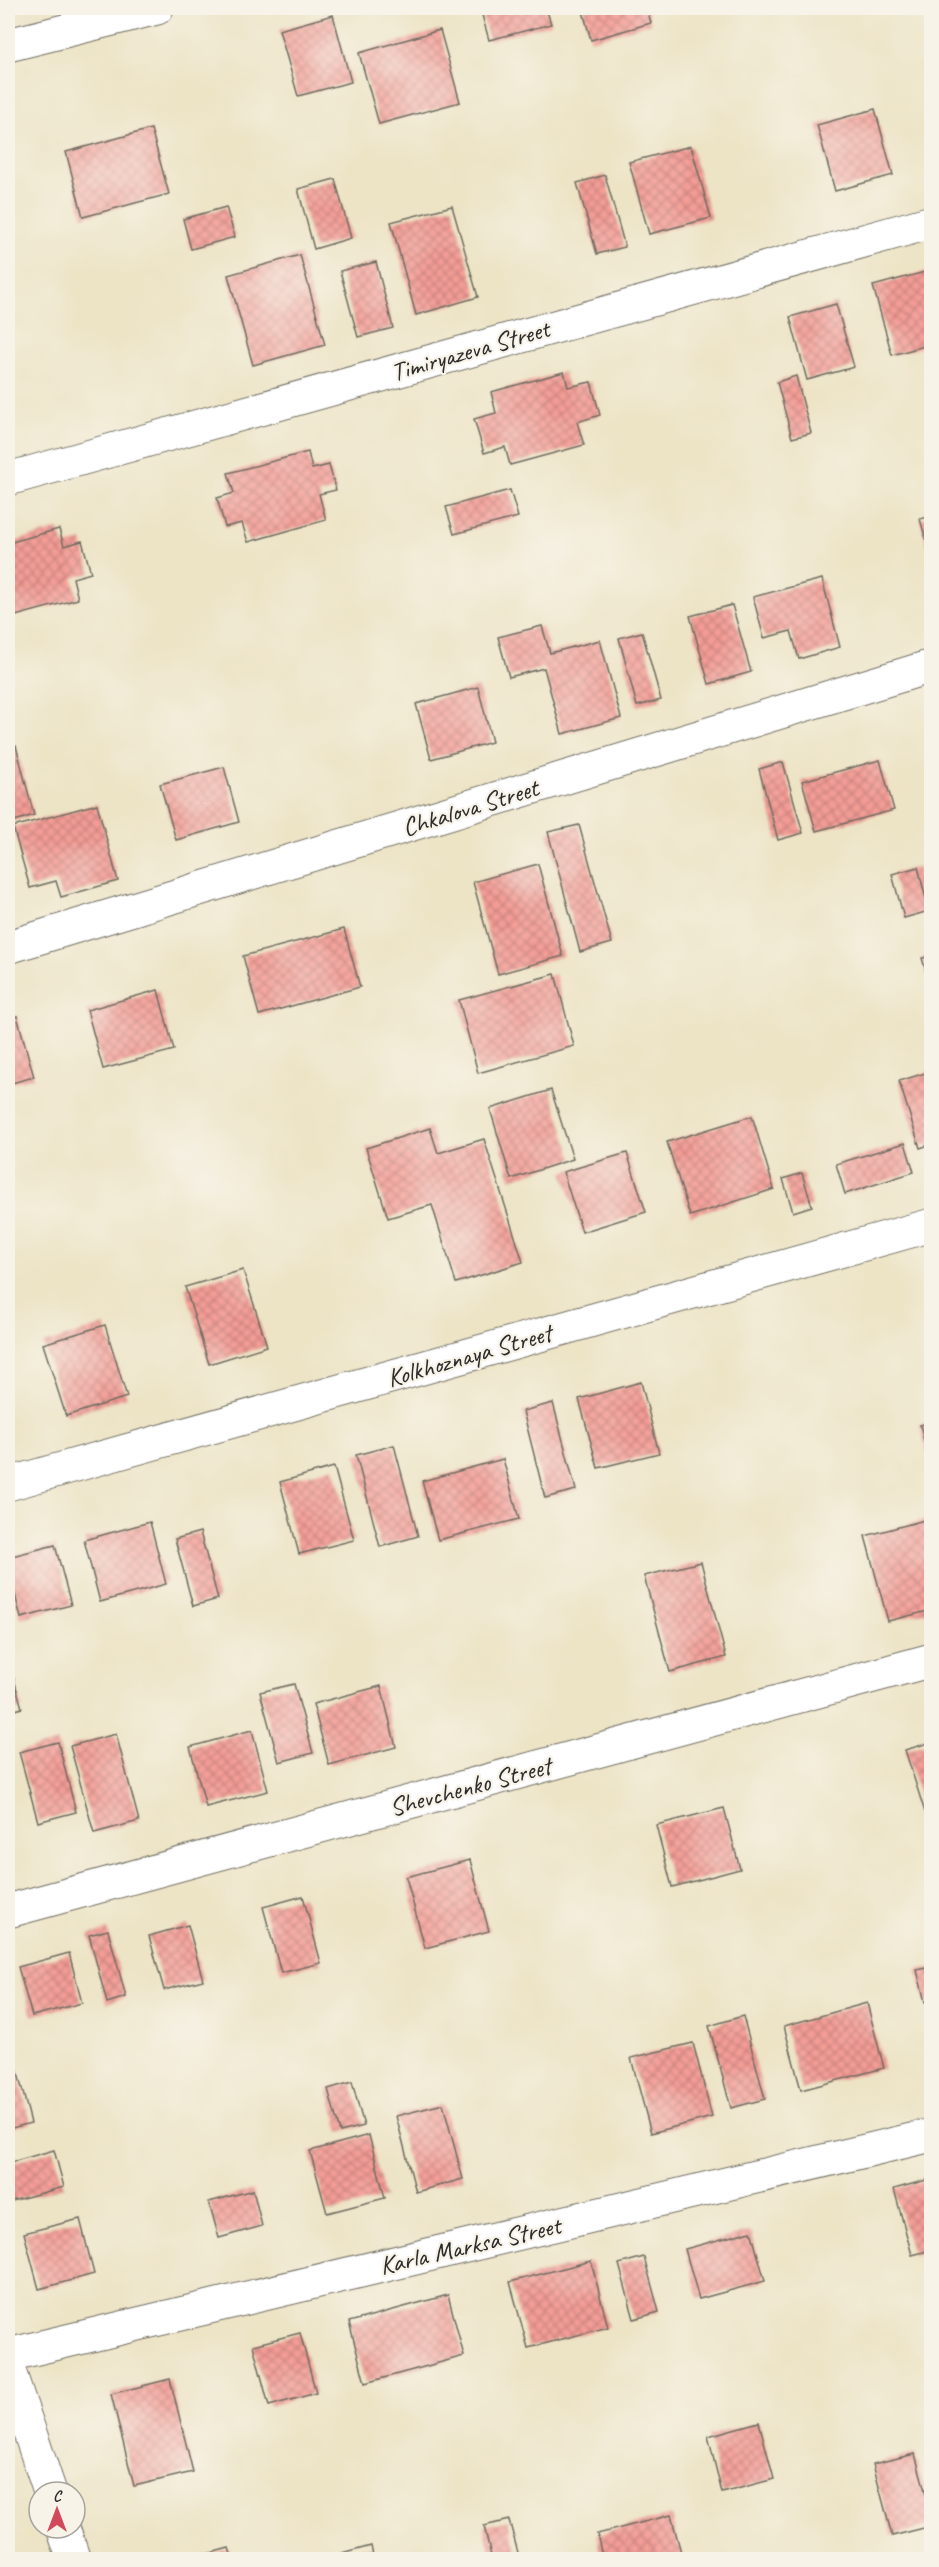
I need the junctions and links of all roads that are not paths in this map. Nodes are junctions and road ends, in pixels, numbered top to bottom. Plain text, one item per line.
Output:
1 (157, 8) edge
2 (8, 45) edge
3 (932, 222) edge
4 (8, 478) edge
5 (932, 666) edge
6 (8, 947) edge
7 (932, 1226) edge
8 (8, 1484) edge
9 (932, 1660) edge
10 (8, 1911) edge
11 (932, 2135) edge
12 (8, 2355) edge
13 (8, 2368) edge
14 (46, 2480) edge
15 (67, 2540) edge
16 (74, 2559) edge

1 - 2 street
3 - 4 street, Timiryazeva Street
5 - 6 street, Chkalova Street
7 - 8 street, Kolkhoznaya Street
9 - 10 street, Shevchenko Street
11 - 12 street, Karla Marksa Street
13 - 14 street
15 - 16 street

